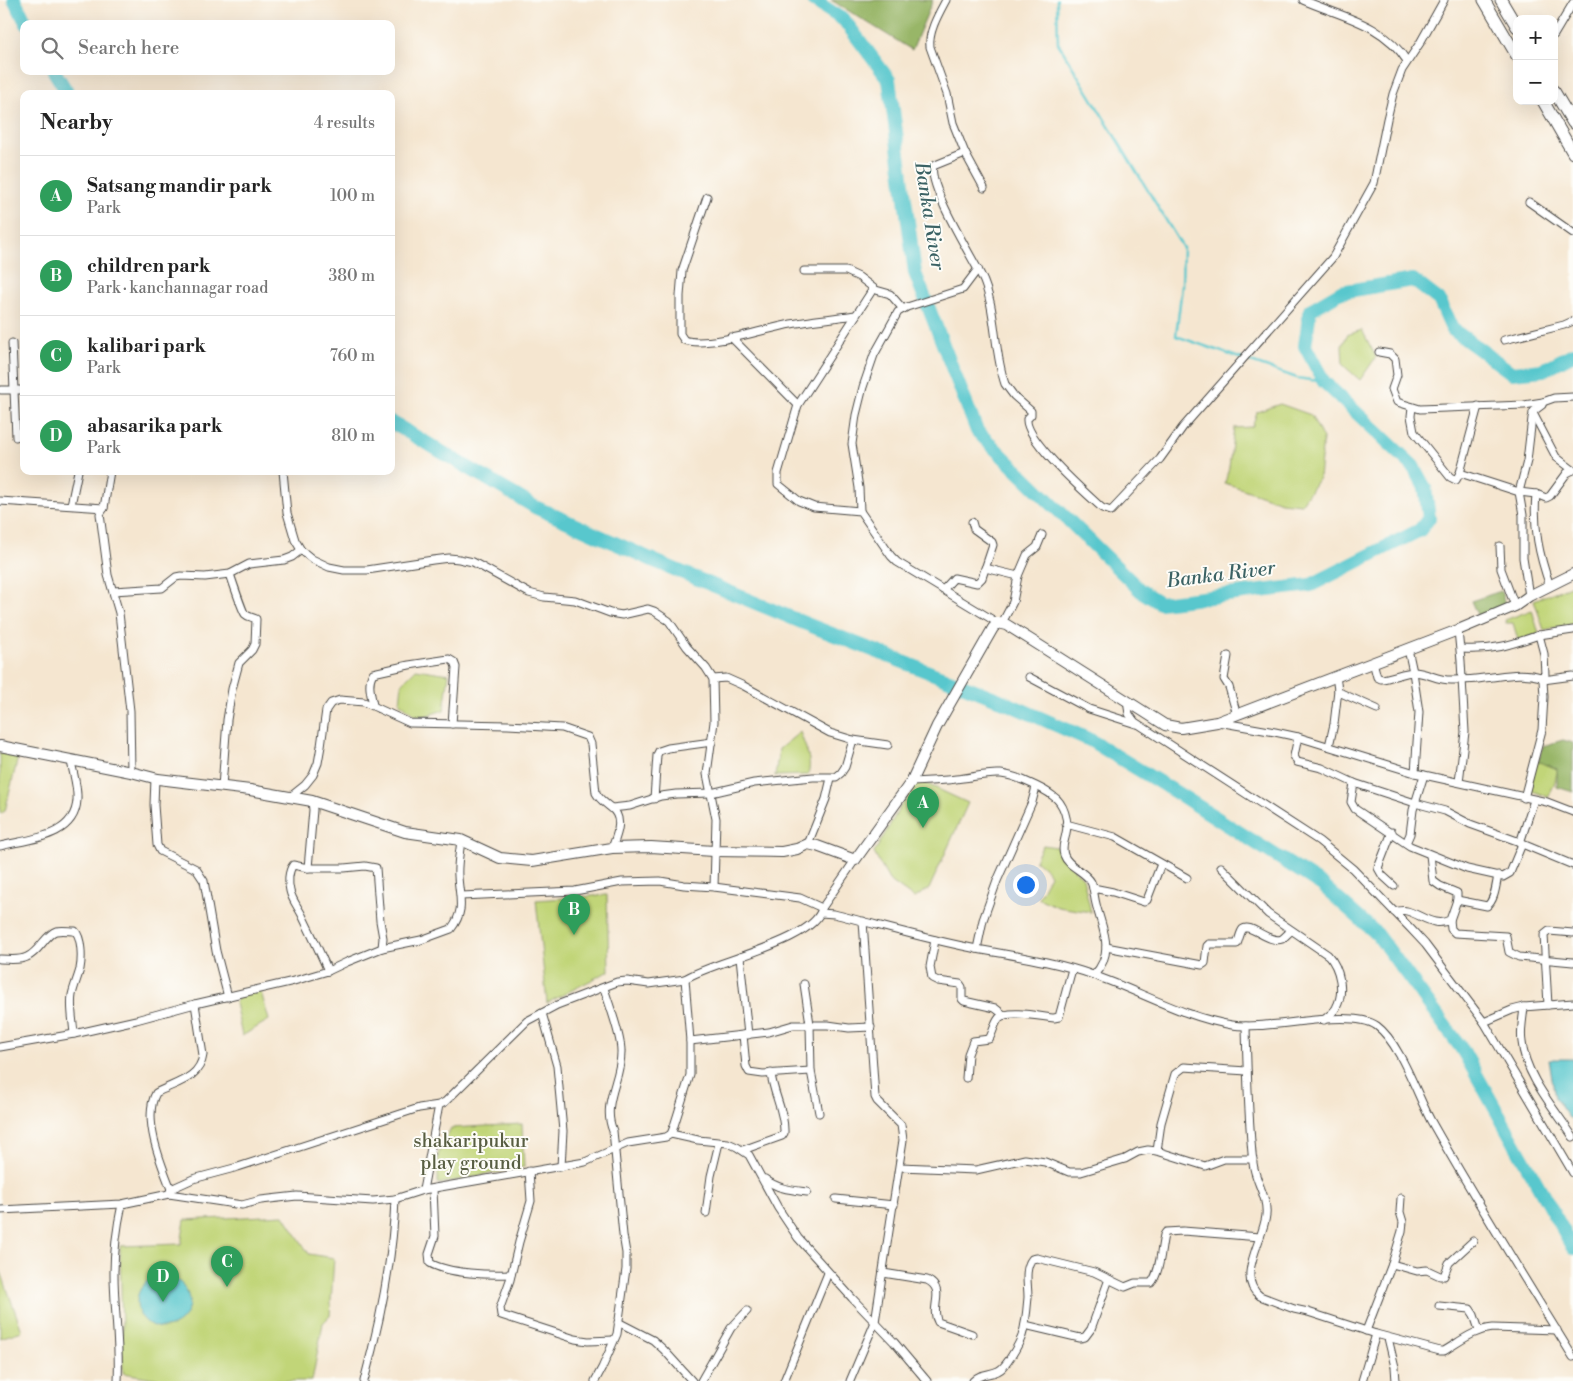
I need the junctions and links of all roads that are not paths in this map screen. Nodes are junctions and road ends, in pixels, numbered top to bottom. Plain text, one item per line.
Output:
1 (946, 0) edge
2 (1303, 0) edge
3 (1444, 0) edge
4 (1484, 0) edge
5 (1501, 0) edge
6 (1573, 3) edge
7 (1513, 20) edge
8 (1558, 28) edge
9 (1513, 49) edge
10 (1407, 61) junction
11 (1558, 98) edge
12 (1545, 105) edge
13 (1573, 123) edge
14 (965, 153) junction
15 (1573, 153) edge
16 (984, 188) dead end
17 (707, 197) dead end
18 (1529, 202) dead end
19 (1573, 233) edge
20 (978, 269) junction
21 (804, 271) dead end
22 (873, 289) junction
23 (903, 306) junction
24 (856, 315) junction
25 (1573, 321) edge
26 (731, 337) junction
27 (1504, 340) dead end
28 (12, 343) dead end
29 (1379, 352) dead end
30 (1, 390) edge
31 (15, 390) junction
32 (20, 390) edge
33 (1573, 398) edge
34 (1543, 402) junction
35 (798, 405) junction
36 (1478, 406) junction
37 (1412, 407) junction
38 (1533, 413) junction
39 (16, 437) dead end
40 (1573, 470) edge
41 (1460, 473) junction
42 (77, 475) edge
43 (109, 475) edge
44 (283, 475) edge
45 (1518, 492) junction
46 (1536, 494) junction
47 (0, 502) edge
48 (71, 505) junction
49 (104, 508) junction
50 (860, 511) junction
51 (972, 522) dead end
52 (1042, 534) dead end
53 (1500, 546) dead end
54 (301, 550) junction
55 (985, 568) junction
56 (230, 574) junction
57 (1573, 574) edge
58 (1018, 576) junction
59 (1550, 586) junction
60 (943, 590) junction
61 (113, 591) junction
62 (1529, 596) junction
63 (1515, 606) junction
64 (1000, 623) junction
65 (1458, 630) junction
66 (1573, 630) edge
67 (1540, 635) junction
68 (1408, 649) junction
69 (1461, 649) junction
70 (1228, 656) dead end
71 (1373, 662) junction
72 (1413, 672) junction
73 (1336, 676) junction
74 (1573, 676) edge
75 (1030, 677) dead end
76 (1542, 678) junction
77 (1461, 679) junction
78 (713, 680) junction
79 (1338, 690) junction
80 (1127, 701) junction
81 (373, 705) junction
82 (1376, 709) dead end
83 (1237, 715) junction
84 (1217, 722) junction
85 (452, 724) junction
86 (1139, 725) junction
87 (1298, 737) junction
88 (853, 740) junction
89 (712, 742) junction
90 (888, 745) dead end
91 (0, 746) edge
92 (1329, 746) junction
93 (71, 761) junction
94 (131, 772) junction
95 (1415, 773) junction
96 (1424, 775) junction
97 (155, 778) junction
98 (831, 778) junction
99 (910, 782) junction
100 (1459, 782) junction
101 (1354, 783) junction
102 (222, 787) junction
103 (1036, 787) junction
104 (711, 793) junction
105 (1525, 795) junction
106 (290, 797) junction
107 (654, 798) junction
108 (1534, 800) junction
109 (312, 801) junction
110 (1416, 804) junction
111 (612, 808) junction
112 (1573, 812) edge
113 (1066, 824) junction
114 (1392, 832) junction
115 (461, 840) junction
116 (1406, 843) junction
117 (1521, 843) junction
118 (808, 844) junction
119 (0, 846) edge
120 (612, 848) junction
121 (714, 851) junction
122 (1430, 854) junction
123 (854, 860) junction
124 (1161, 864) junction
125 (1573, 865) edge
126 (1221, 867) dead end
127 (308, 868) junction
128 (1498, 875) junction
129 (1187, 878) dead end
130 (1394, 886) dead end
131 (714, 887) junction
132 (1093, 888) junction
133 (461, 896) junction
134 (1457, 900) junction
135 (821, 911) junction
136 (1394, 912) junction
137 (1450, 920) junction
138 (864, 921) junction
139 (1291, 931) junction
140 (1573, 933) edge
141 (935, 940) junction
142 (1106, 947) junction
143 (382, 948) junction
144 (978, 949) junction
145 (740, 958) junction
146 (0, 959) edge
147 (1546, 960) junction
148 (1573, 962) edge
149 (1072, 969) junction
150 (328, 971) junction
151 (1094, 975) junction
152 (685, 979) junction
153 (804, 984) dead end
154 (604, 988) junction
155 (228, 997) junction
156 (1573, 1003) edge
157 (195, 1004) junction
158 (1548, 1005) junction
159 (1524, 1007) junction
160 (542, 1013) junction
161 (1004, 1015) junction
162 (1324, 1020) junction
163 (1484, 1022) junction
164 (810, 1024) junction
165 (1246, 1026) junction
166 (871, 1028) junction
167 (74, 1034) junction
168 (745, 1035) junction
169 (690, 1042) junction
170 (0, 1047) edge
171 (811, 1071) junction
172 (1247, 1071) junction
173 (770, 1074) junction
174 (966, 1078) dead end
175 (439, 1105) junction
176 (819, 1113) dead end
177 (671, 1134) junction
178 (1573, 1137) edge
179 (719, 1143) junction
180 (615, 1149) junction
181 (743, 1150) junction
182 (1157, 1151) junction
183 (1253, 1159) junction
184 (900, 1166) junction
185 (561, 1167) junction
186 (529, 1171) junction
187 (1573, 1173) edge
188 (762, 1178) junction
189 (433, 1189) junction
190 (423, 1190) junction
191 (170, 1191) junction
192 (806, 1192) dead end
193 (1401, 1198) dead end
194 (836, 1199) dead end
195 (395, 1200) junction
196 (122, 1204) junction
197 (894, 1205) junction
198 (0, 1210) edge
199 (706, 1213) dead end
200 (1260, 1237) junction
201 (1474, 1241) dead end
202 (1392, 1264) junction
203 (828, 1273) junction
204 (883, 1273) junction
205 (511, 1274) junction
206 (1109, 1279) junction
207 (1439, 1306) dead end
208 (747, 1311) dead end
209 (618, 1322) junction
210 (875, 1322) junction
211 (1025, 1324) junction
212 (1479, 1330) junction
213 (1556, 1330) junction
214 (1366, 1331) junction
215 (972, 1334) dead end
216 (1376, 1334) junction
217 (1388, 1338) junction
218 (614, 1340) junction
219 (1573, 1357) edge
220 (118, 1381) edge
221 (364, 1381) edge
222 (595, 1381) edge
223 (692, 1381) edge
224 (702, 1381) edge
225 (784, 1381) edge
226 (850, 1381) edge
227 (926, 1381) edge
228 (973, 1381) edge
229 (1362, 1381) edge
230 (1396, 1381) edge

1 - 14 street
2 - 10 street
3 - 10 street
4 - 9 highway
5 - 7 highway
6 - 8 street
10 - 20 street
11 - 13 highway
12 - 15 highway
14 - 16 street
14 - 20 street
17 - 26 street
18 - 19 street
20 - 23 street
21 - 22 street
22 - 23 street
22 - 24 street
23 - 50 street
24 - 26 street
24 - 35 street
25 - 27 street
26 - 35 street
28 - 31 street
29 - 37 street
30 - 31 street
31 - 32 street
31 - 39 street
33 - 34 street
34 - 36 street
34 - 38 street
35 - 50 street
36 - 37 street
36 - 41 street
37 - 41 street
38 - 40 street
38 - 45 street
40 - 46 street
41 - 45 street
42 - 48 street
43 - 49 street
44 - 54 street
45 - 46 street
45 - 62 street
46 - 59 street
47 - 48 street
48 - 49 street
49 - 61 street
50 - 60 street
51 - 55 street
52 - 58 street
53 - 63 street
54 - 56 street
54 - 78 street
55 - 58 street
55 - 60 street
56 - 61 street
56 - 102 street
57 - 59 main road
58 - 64 street
59 - 62 main road
60 - 64 street
61 - 94 street
62 - 63 main road
63 - 65 main road
64 - 80 main road
64 - 99 main road
65 - 68 main road
65 - 69 street
66 - 67 street
67 - 69 street
67 - 76 street
68 - 71 main road
68 - 72 street
69 - 77 street
70 - 83 street
71 - 72 street
71 - 73 main road
72 - 77 street
72 - 95 street
73 - 79 street
73 - 83 main road
74 - 76 street
75 - 86 street
76 - 77 street
76 - 105 street
77 - 100 street
78 - 88 street
78 - 89 street
79 - 82 street
79 - 92 street
80 - 84 main road
80 - 86 street
81 - 85 street
81 - 85 street
81 - 106 street
83 - 84 main road
84 - 87 street
85 - 111 street
86 - 136 street
87 - 92 street
87 - 101 street
88 - 90 street
88 - 98 street
89 - 104 street
89 - 107 street
91 - 93 main road
92 - 95 street
93 - 94 main road
93 - 119 street
94 - 97 main road
95 - 96 street
96 - 100 street
96 - 110 street
97 - 102 main road
97 - 155 street
98 - 104 street
98 - 118 street
99 - 103 street
99 - 123 main road
100 - 105 street
101 - 110 street
101 - 114 street
102 - 106 main road
103 - 113 street
103 - 144 street
104 - 107 street
104 - 121 street
105 - 108 street
106 - 109 main road
107 - 111 street
108 - 112 street
108 - 117 street
109 - 115 main road
109 - 127 street
110 - 116 street
110 - 117 street
111 - 120 street
113 - 124 street
113 - 132 street
114 - 116 street
114 - 130 street
115 - 120 main road
115 - 133 street
116 - 122 street
117 - 125 street
117 - 128 street
118 - 121 main road
118 - 123 main road
120 - 121 main road
121 - 131 street
122 - 128 street
122 - 134 street
123 - 135 street
124 - 129 street
124 - 132 street
126 - 139 street
127 - 143 street
127 - 150 street
128 - 134 street
131 - 133 street
131 - 135 street
132 - 142 street
133 - 143 street
134 - 137 street
135 - 138 street
135 - 145 street
136 - 137 street
136 - 163 street
137 - 147 street
138 - 141 street
138 - 166 street
139 - 142 street
139 - 162 street
140 - 147 street
141 - 144 street
141 - 161 street
142 - 151 street
143 - 150 street
144 - 149 street
145 - 152 street
145 - 168 street
146 - 167 street
147 - 148 street
147 - 158 street
149 - 151 street
149 - 161 street
150 - 155 street
151 - 165 street
152 - 154 street
152 - 169 street
153 - 164 street
154 - 160 street
154 - 180 street
155 - 157 street
156 - 158 street
157 - 167 street
157 - 191 street
158 - 159 street
159 - 163 street
159 - 178 street
160 - 175 street
160 - 185 street
161 - 174 street
162 - 165 street
162 - 213 street
163 - 187 street
164 - 166 street
164 - 168 street
164 - 171 street
165 - 172 street
166 - 184 street
167 - 170 street
168 - 169 street
168 - 173 street
169 - 177 street
171 - 173 street
171 - 176 street
172 - 182 street
172 - 183 street
173 - 181 street
175 - 190 street
175 - 191 street
177 - 179 street
177 - 180 street
179 - 181 street
179 - 199 street
180 - 185 street
180 - 209 street
181 - 188 street
182 - 183 street
182 - 184 street
183 - 200 street
184 - 197 street
185 - 186 street
186 - 189 street
186 - 205 street
188 - 192 street
188 - 203 street
189 - 190 street
189 - 205 street
190 - 195 street
191 - 195 street
191 - 196 street
193 - 202 street
194 - 197 street
195 - 221 street
196 - 198 street
196 - 220 street
197 - 204 street
200 - 206 street
200 - 214 street
201 - 202 street
202 - 214 street
203 - 210 street
203 - 225 street
204 - 210 street
204 - 215 street
205 - 218 street
206 - 211 street
206 - 211 street
207 - 212 street
208 - 224 street
209 - 218 street
209 - 223 street
210 - 226 street
210 - 227 street
211 - 228 street
212 - 213 street
212 - 217 street
213 - 219 street
214 - 216 street
216 - 217 street
216 - 229 street
217 - 230 street
218 - 222 street

